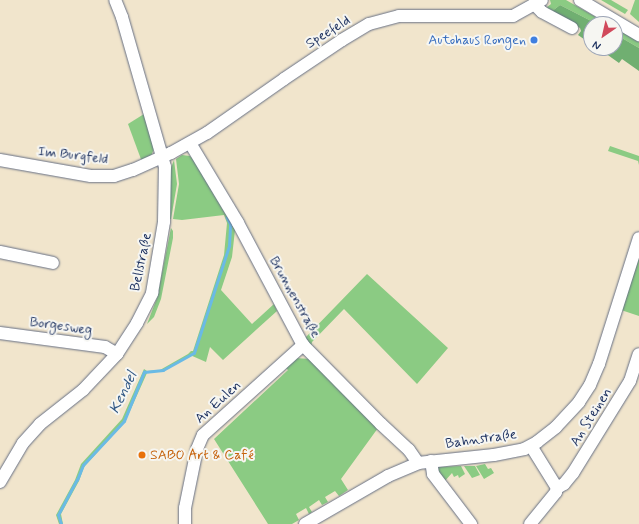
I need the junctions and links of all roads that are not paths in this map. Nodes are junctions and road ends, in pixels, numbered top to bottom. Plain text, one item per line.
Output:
1 (114, 0) edge
2 (580, 0) edge
3 (537, 1) edge
4 (572, 28) dead end
5 (639, 35) edge
6 (190, 143) junction
7 (162, 157) junction
8 (0, 160) edge
9 (639, 238) edge
10 (0, 252) edge
11 (53, 263) dead end
12 (0, 333) edge
13 (303, 345) junction
14 (117, 354) junction
15 (639, 354) edge
16 (531, 446) junction
17 (431, 461) junction
18 (418, 463) junction
19 (0, 482) edge
20 (557, 488) junction
21 (185, 524) edge
22 (305, 524) edge
23 (471, 524) edge
24 (530, 524) edge

1 - 7 street, Bellstraße
2 - 5 street
3 - 4 street, Speefeld
3 - 6 street, Speefeld
6 - 7 street, Speefeld
6 - 13 street, Brunnenstraße
7 - 8 street, Im Burgfeld
7 - 14 street, Bellstraße
9 - 16 street, Bahnstraße
10 - 11 street
12 - 14 street, Borgesweg
13 - 18 street, Brunnenstraße
13 - 21 street, An Eulen
14 - 19 street, Bellstraße
15 - 20 street, An Steinen
16 - 17 street, Bahnstraße
16 - 20 street
17 - 18 street, Bahnstraße
17 - 23 street
18 - 22 street, Bahnstraße
20 - 24 street, An Steinen

